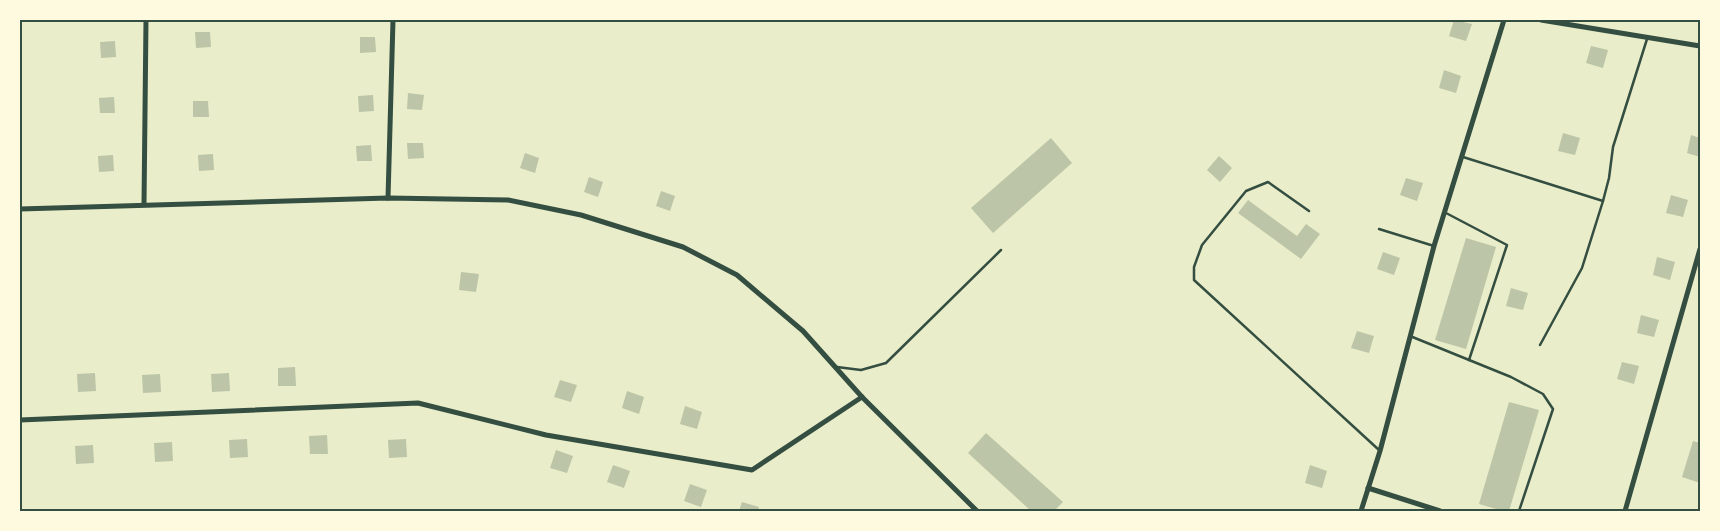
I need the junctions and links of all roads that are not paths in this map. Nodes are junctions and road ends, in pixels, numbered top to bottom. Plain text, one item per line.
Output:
1 (146, 20) edge
2 (393, 20) edge
3 (1504, 20) edge
4 (1541, 20) edge
5 (1647, 37) junction
6 (1700, 46) edge
7 (1462, 157) junction
8 (388, 198) junction
9 (1603, 201) junction
10 (144, 204) junction
11 (20, 209) edge
12 (1309, 211) dead end
13 (1444, 213) junction
14 (1379, 229) dead end
15 (1434, 246) junction
16 (1700, 249) edge
17 (1001, 250) dead end
18 (1410, 336) junction
19 (1540, 345) dead end
20 (1470, 360) junction
21 (836, 367) junction
22 (862, 397) junction
23 (20, 420) edge
24 (1380, 451) junction
25 (1368, 488) junction
26 (977, 511) edge
27 (1361, 511) edge
28 (1440, 511) edge
29 (1519, 511) edge
30 (1626, 511) edge

1 - 10 street
2 - 8 street
3 - 7 street
4 - 5 street
5 - 6 street
5 - 9 lane
7 - 9 lane
7 - 13 street
8 - 10 street
8 - 21 street
9 - 19 lane
10 - 11 street
12 - 24 lane
13 - 15 street
13 - 20 lane
14 - 15 lane
15 - 18 street
16 - 30 street
17 - 21 lane
18 - 20 lane
18 - 24 street
20 - 29 lane
21 - 22 street
22 - 23 street
22 - 26 street
24 - 25 street
25 - 27 street
25 - 28 street

